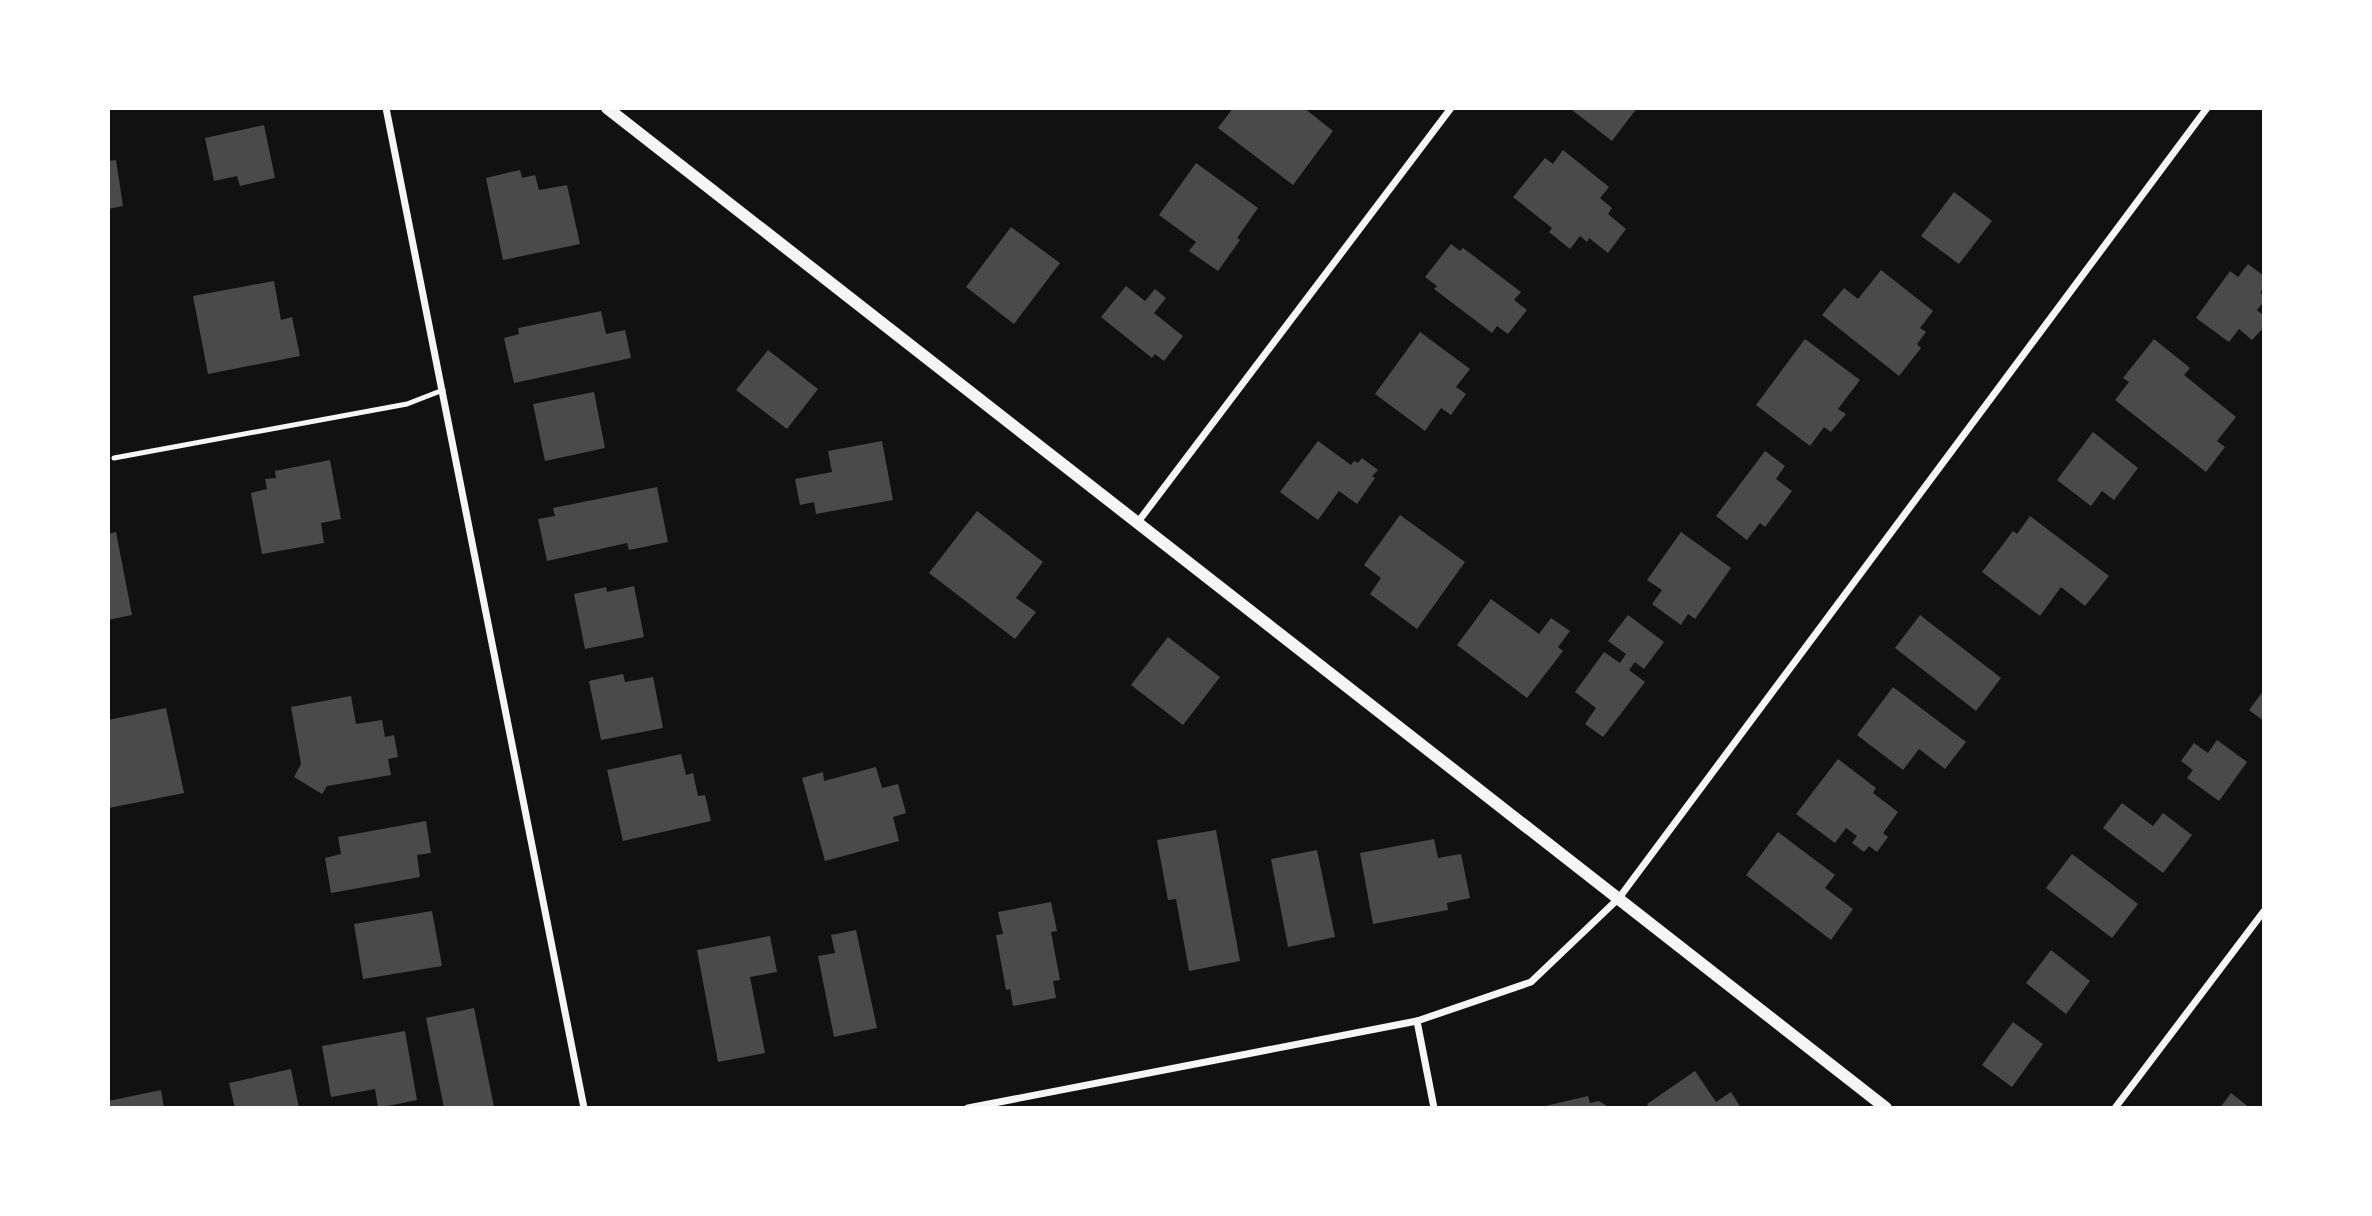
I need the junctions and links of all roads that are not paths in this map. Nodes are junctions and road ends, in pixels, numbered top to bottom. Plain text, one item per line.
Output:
1 (386, 108) edge
2 (607, 108) edge
3 (1451, 108) edge
4 (2207, 108) edge
5 (443, 390) junction
6 (114, 457) dead end
7 (1138, 522) junction
8 (1619, 898) junction
9 (2263, 911) edge
10 (1417, 1021) junction
11 (584, 1108) edge
12 (968, 1108) edge
13 (1434, 1108) edge
14 (1886, 1108) edge
15 (2115, 1108) edge

1 - 5 street
2 - 7 street
3 - 7 street
4 - 8 street
5 - 6 lane
5 - 11 street
7 - 8 street
8 - 10 street
8 - 14 street
9 - 15 street
10 - 12 street
10 - 13 street

